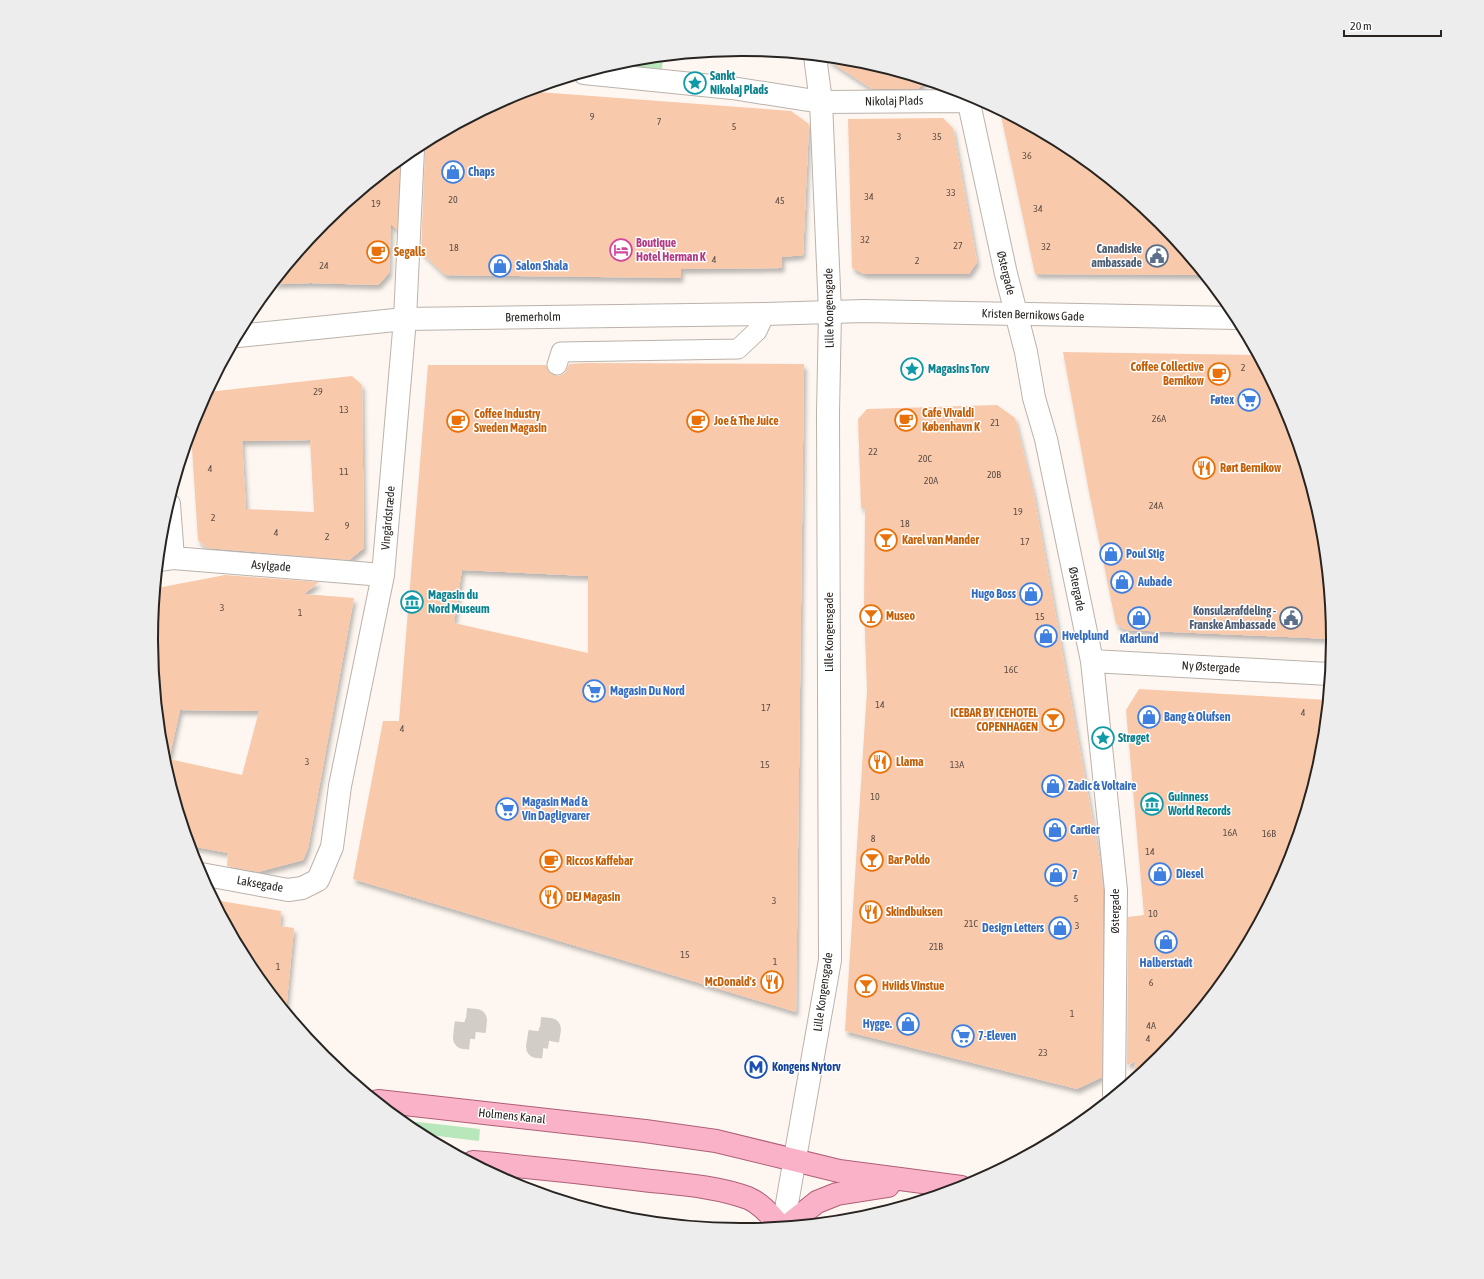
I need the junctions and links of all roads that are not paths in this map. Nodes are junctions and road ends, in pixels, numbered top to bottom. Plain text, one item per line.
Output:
1 (817, 61) edge
2 (598, 74) edge
3 (958, 97) edge
4 (968, 101) edge
5 (821, 102) junction
6 (413, 158) edge
7 (830, 312) junction
8 (765, 314) junction
9 (1017, 315) junction
10 (1229, 318) edge
11 (404, 319) junction
12 (245, 335) edge
13 (557, 365) dead end
14 (167, 542) edge
15 (166, 559) edge
16 (383, 574) junction
17 (1092, 661) junction
18 (1324, 674) edge
19 (209, 875) edge
20 (318, 880) joint
21 (1114, 1088) edge
22 (387, 1102) edge
23 (795, 1160) junction
24 (484, 1163) edge
25 (915, 1182) junction
26 (947, 1186) edge
27 (794, 1221) edge
28 (778, 1222) edge
29 (783, 1222) edge

1 - 5 street
2 - 5 street, Nikolaj Plads
3 - 5 street, Nikolaj Plads
4 - 9 street, Østergade
5 - 7 street, Lille Kongensgade
6 - 11 street, Vingårdstræde
7 - 8 street, Bremerholm
7 - 9 street, Kristen Bernikows Gade
7 - 23 street, Lille Kongensgade
8 - 11 street, Bremerholm
8 - 13 lane
9 - 10 street, Kristen Bernikows Gade
9 - 17 street, Østergade
11 - 12 street, Bremerholm
11 - 16 street, Vingårdstræde
14 - 15 street
15 - 16 street, Asylgade
16 - 20 street, Vingårdstræde
17 - 18 street, Ny Østergade
17 - 21 street, Østergade
19 - 20 street, Laksegade
22 - 23 main road, Holmens Kanal
23 - 25 main road
23 - 29 street, Lille Kongensgade
24 - 28 main road
25 - 26 main road
25 - 27 main road

